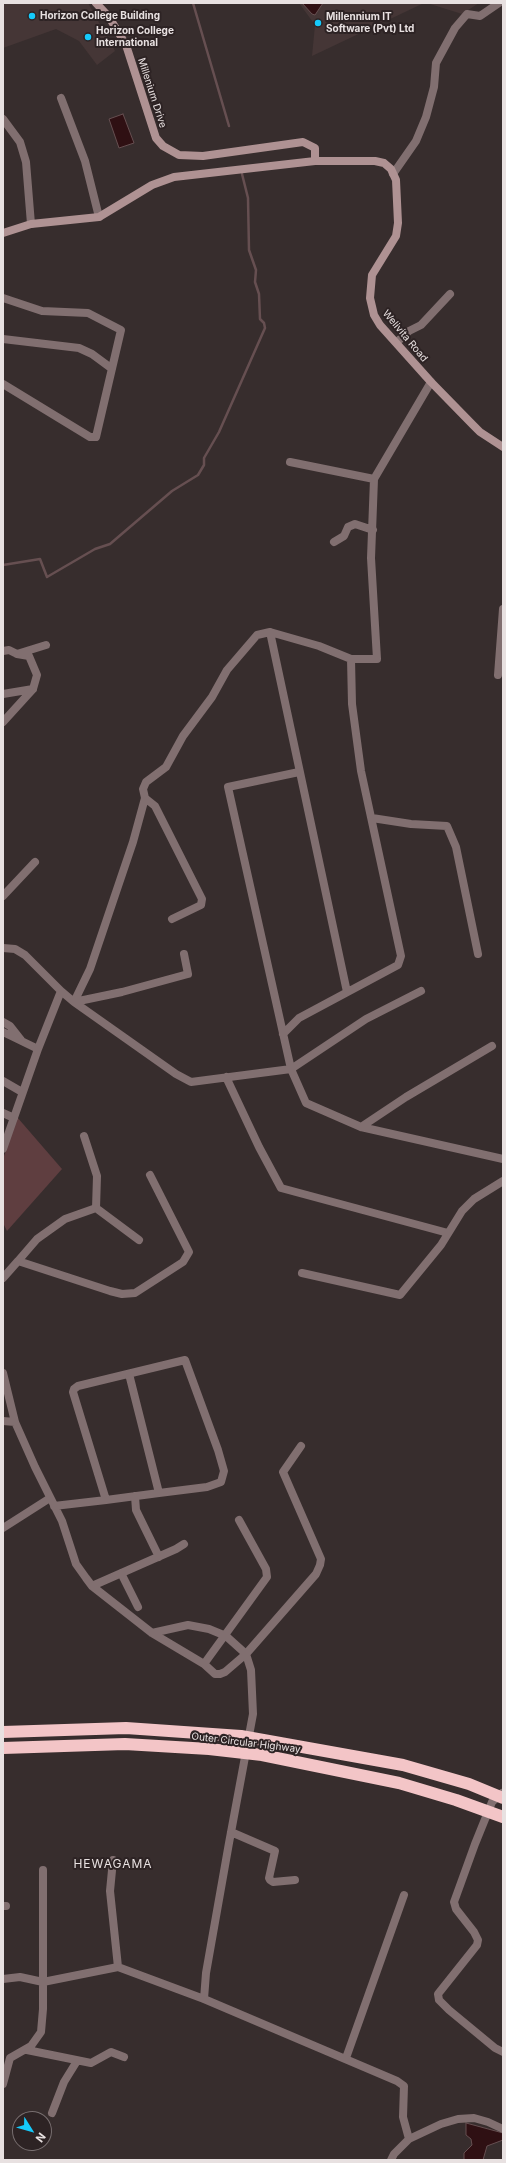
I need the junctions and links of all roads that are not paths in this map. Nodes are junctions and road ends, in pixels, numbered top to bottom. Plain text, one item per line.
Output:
1 (96, 3) edge
2 (499, 3) edge
3 (61, 98) dead end
4 (3, 119) edge
5 (315, 161) junction
6 (393, 174) junction
7 (99, 217) junction
8 (31, 224) junction
9 (3, 233) edge
10 (450, 294) dead end
11 (3, 298) edge
12 (3, 339) edge
13 (397, 342) junction
14 (111, 368) junction
15 (431, 382) junction
16 (3, 384) edge
17 (503, 447) edge
18 (290, 462) dead end
19 (374, 479) junction
20 (373, 530) junction
21 (334, 542) dead end
22 (503, 609) edge
23 (270, 632) junction
24 (46, 645) dead end
25 (3, 651) edge
26 (17, 654) junction
27 (351, 659) junction
28 (498, 675) dead end
29 (33, 689) junction
30 (3, 694) edge
31 (3, 722) edge
32 (299, 772) junction
33 (145, 798) junction
34 (372, 818) junction
35 (35, 862) dead end
36 (3, 896) edge
37 (172, 919) dead end
38 (3, 948) edge
39 (184, 954) dead end
40 (478, 954) dead end
41 (61, 991) junction
42 (421, 991) dead end
43 (347, 992) junction
44 (74, 1002) junction
45 (3, 1022) edge
46 (3, 1032) edge
47 (283, 1034) junction
48 (21, 1041) junction
49 (492, 1046) dead end
50 (38, 1049) junction
51 (291, 1068) junction
52 (226, 1077) junction
53 (3, 1081) edge
54 (22, 1092) junction
55 (3, 1113) edge
56 (14, 1118) junction
57 (361, 1127) junction
58 (84, 1136) dead end
59 (4, 1144) edge
60 (503, 1159) edge
61 (150, 1176) dead end
62 (503, 1181) edge
63 (96, 1208) junction
64 (448, 1233) junction
65 (139, 1240) dead end
66 (18, 1261) junction
67 (302, 1273) dead end
68 (3, 1278) edge
69 (3, 1373) edge
70 (129, 1374) junction
71 (3, 1421) edge
72 (15, 1422) junction
73 (301, 1446) dead end
74 (159, 1492) junction
75 (136, 1496) junction
76 (50, 1498) junction
77 (106, 1500) junction
78 (54, 1506) junction
79 (239, 1520) dead end
80 (3, 1528) edge
81 (184, 1544) dead end
82 (159, 1557) junction
83 (121, 1573) junction
84 (92, 1586) junction
85 (138, 1607) dead end
86 (152, 1633) junction
87 (226, 1636) junction
88 (246, 1654) junction
89 (204, 1664) junction
90 (3, 1732) edge
91 (3, 1748) edge
92 (503, 1793) edge
93 (503, 1798) edge
94 (503, 1817) edge
95 (231, 1832) junction
96 (113, 1860) dead end
97 (43, 1870) dead end
98 (295, 1880) dead end
99 (404, 1895) dead end
100 (118, 1967) junction
101 (3, 1979) edge
102 (43, 1982) junction
103 (204, 1999) junction
104 (27, 2050) junction
105 (503, 2052) edge
106 (124, 2057) dead end
107 (346, 2058) junction
108 (76, 2061) junction
109 (3, 2084) edge
110 (52, 2112) dead end
111 (503, 2129) edge
112 (409, 2139) junction
113 (391, 2160) edge

1 - 5 street, Millenium Drive
2 - 6 street
3 - 7 street
4 - 8 street
5 - 6 street
5 - 7 street
6 - 13 street, Welivita Road
7 - 8 street
8 - 9 street
10 - 13 street
11 - 14 street
12 - 14 street
13 - 15 street, Welivita Road
14 - 16 street
15 - 17 street, Welivita Road
15 - 19 street
18 - 19 street
19 - 20 street
20 - 21 street
20 - 27 street
22 - 28 street
23 - 27 street
23 - 32 street
23 - 33 street
24 - 26 street
25 - 26 street
26 - 29 street
27 - 34 street
29 - 30 street
29 - 31 street
32 - 43 street
32 - 47 street
33 - 37 street
33 - 44 street
34 - 40 street
34 - 43 street
35 - 36 street
38 - 41 street
39 - 44 street
41 - 44 street
41 - 50 street
42 - 51 street
43 - 47 street
44 - 52 street
45 - 48 street
46 - 48 street
47 - 51 street
48 - 50 street
49 - 57 street
50 - 54 street
51 - 52 street
51 - 57 street
52 - 64 street
53 - 54 street
54 - 56 street
55 - 56 street
56 - 59 street
57 - 60 street
58 - 63 street
61 - 66 street
62 - 64 street
63 - 65 street
63 - 66 street
64 - 67 street
66 - 68 street
69 - 72 street
70 - 74 street
70 - 74 street
70 - 77 street
71 - 72 street
72 - 76 street
73 - 88 street
74 - 75 street
75 - 77 street
75 - 82 street
76 - 78 street
76 - 80 street
77 - 78 street
78 - 84 street
79 - 87 street
81 - 82 street
82 - 83 street
83 - 84 street
83 - 85 street
84 - 86 street
86 - 87 street
86 - 89 street
87 - 88 street
87 - 89 street
88 - 89 street
88 - 95 street
90 - 93 highway, Outer Circular Highway, bridge
91 - 94 highway, Outer Circular Highway, bridge
92 - 105 street
95 - 98 street
95 - 103 street
96 - 100 street
97 - 102 street
99 - 107 street
100 - 102 street
100 - 103 street
101 - 102 street
102 - 104 street
103 - 107 street
104 - 108 street
104 - 109 street
106 - 108 street
107 - 112 street
108 - 110 street
111 - 112 street
112 - 113 street

